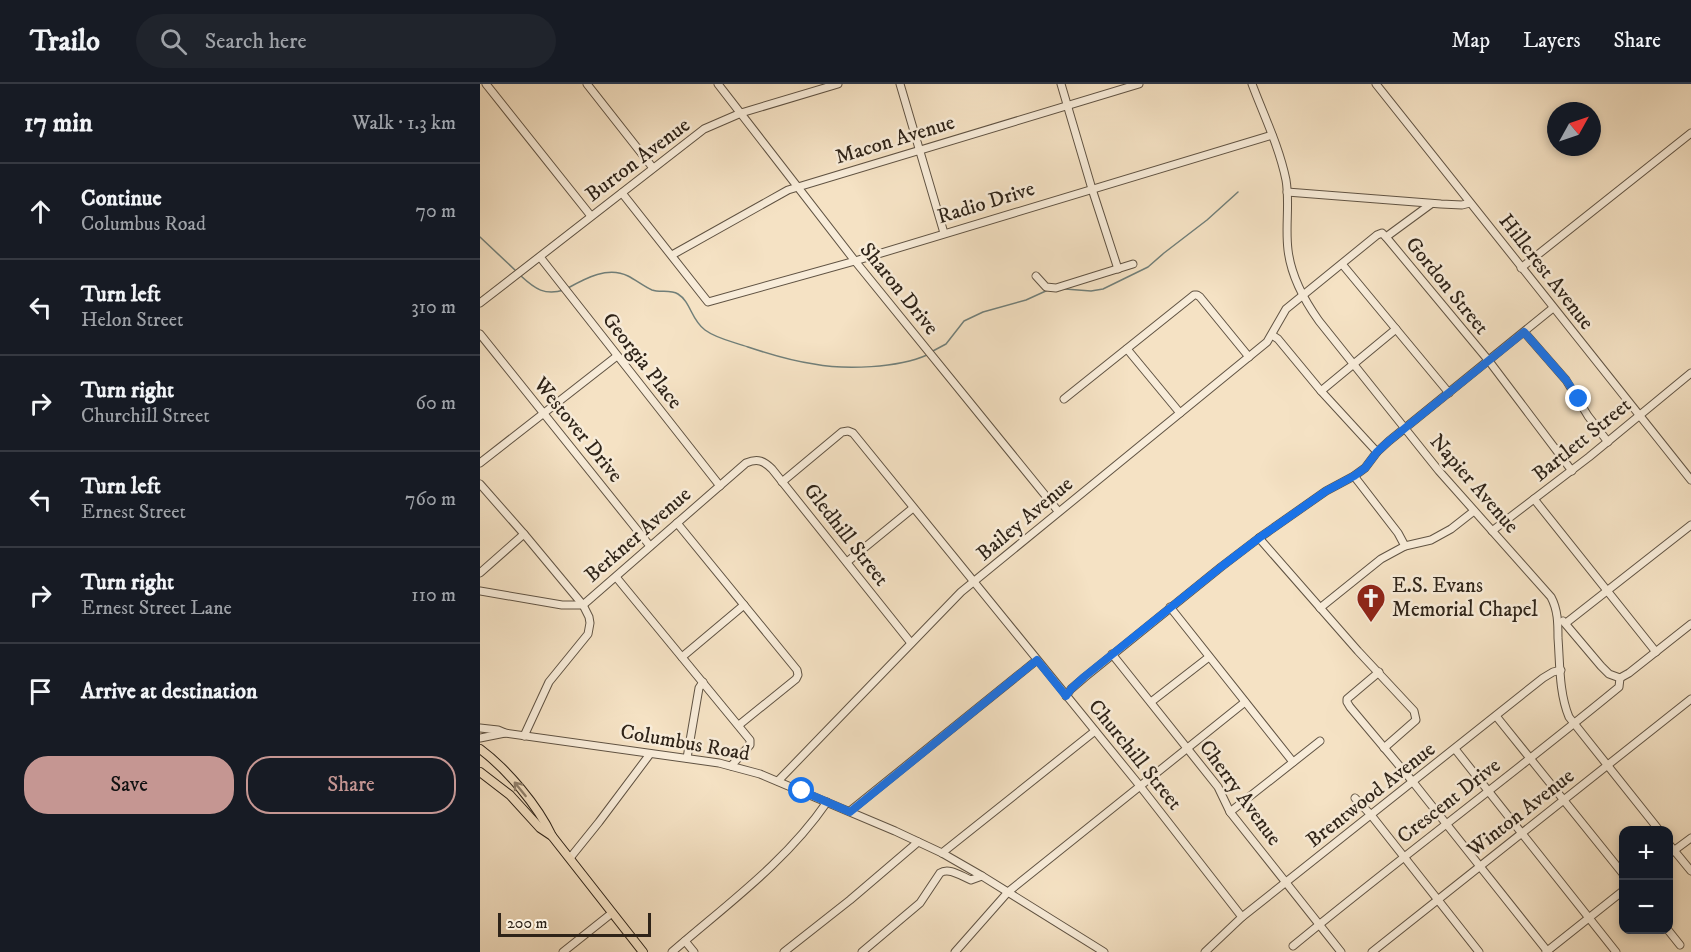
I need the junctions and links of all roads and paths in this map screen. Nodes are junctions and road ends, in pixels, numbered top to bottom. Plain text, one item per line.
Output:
1 (486, 84) edge
2 (587, 84) edge
3 (718, 84) edge
4 (838, 84) edge
5 (900, 84) edge
6 (1061, 84) edge
7 (1139, 84) edge
8 (1252, 84) edge
9 (1376, 84) edge
10 (1068, 106) junction
11 (741, 113) junction
12 (1691, 133) edge
13 (1272, 135) junction
14 (919, 151) junction
15 (653, 168) junction
16 (798, 187) junction
17 (1092, 189) junction
18 (1287, 192) junction
19 (622, 193) junction
20 (1470, 203) junction
21 (1431, 204) junction
22 (591, 216) junction
23 (944, 233) junction
24 (1386, 237) junction
25 (672, 255) junction
26 (540, 257) junction
27 (855, 261) junction
28 (1133, 264) dead end
29 (1342, 264) junction
30 (1118, 268) junction
31 (1521, 268) junction
32 (1036, 276) dead end
33 (1302, 296) junction
34 (480, 303) edge
35 (1553, 308) junction
36 (1396, 329) junction
37 (1524, 332) junction
38 (480, 334) edge
39 (1272, 335) junction
40 (1127, 349) junction
41 (617, 356) junction
42 (1249, 357) junction
43 (1489, 361) junction
44 (1354, 364) junction
45 (1691, 373) edge
46 (1321, 391) junction
47 (1449, 393) junction
48 (1064, 399) dead end
49 (544, 413) junction
50 (1180, 413) junction
51 (1639, 416) junction
52 (1406, 428) junction
53 (1608, 442) junction
54 (1377, 452) junction
55 (749, 462) joint
56 (480, 463) edge
57 (1572, 471) junction
58 (1354, 476) junction
59 (1691, 480) edge
60 (782, 482) junction
61 (480, 484) edge
62 (720, 486) junction
63 (1534, 499) junction
64 (913, 508) junction
65 (1058, 511) junction
66 (1474, 511) junction
67 (677, 523) junction
68 (1691, 525) edge
69 (1492, 531) junction
70 (524, 534) junction
71 (1259, 538) junction
72 (650, 546) junction
73 (1405, 546) junction
74 (847, 562) junction
75 (480, 573) edge
76 (616, 577) junction
77 (973, 582) junction
78 (480, 591) edge
79 (1607, 591) junction
80 (583, 605) junction
81 (744, 605) junction
82 (1170, 608) junction
83 (1320, 608) junction
84 (1557, 616) junction
85 (1566, 623) junction
86 (1691, 624) edge
87 (911, 643) junction
88 (1656, 652) junction
89 (1112, 654) junction
90 (682, 657) junction
91 (1209, 657) junction
92 (1037, 660) junction
93 (1561, 670) junction
94 (1379, 672) junction
95 (1620, 678) junction
96 (703, 682) junction
97 (1066, 696) junction
98 (1691, 699) edge
99 (1151, 702) junction
100 (1245, 702) junction
101 (1496, 716) junction
102 (1574, 724) junction
103 (739, 725) junction
104 (480, 728) edge
105 (1095, 731) junction
106 (505, 733) junction
107 (524, 736) junction
108 (480, 738) edge
109 (1320, 741) dead end
110 (1187, 748) junction
111 (1384, 748) junction
112 (480, 749) edge
113 (1455, 749) junction
114 (650, 754) junction
115 (687, 758) junction
116 (1530, 758) junction
117 (1293, 762) junction
118 (731, 766) junction
119 (1608, 766) junction
120 (480, 772) edge
121 (778, 781) junction
122 (1413, 782) junction
123 (1140, 786) junction
124 (1489, 791) junction
125 (1355, 798) dead end
126 (1563, 801) junction
127 (827, 802) junction
128 (850, 812) junction
129 (1230, 812) junction
130 (1371, 815) junction
131 (1446, 824) junction
132 (1655, 826) edge
133 (1522, 833) junction
134 (552, 837) junction
135 (1691, 838) edge
136 (918, 842) junction
137 (1673, 851) edge
138 (942, 853) junction
139 (1673, 854) edge
140 (1404, 857) junction
141 (570, 858) junction
142 (1480, 867) junction
143 (1619, 870) edge
144 (1691, 871) edge
145 (982, 876) junction
146 (1286, 883) junction
147 (1008, 892) junction
148 (1619, 893) edge
149 (1438, 900) junction
150 (612, 913) junction
151 (1242, 917) junction
152 (1589, 918) junction
153 (1320, 924) junction
154 (1671, 934) edge
155 (685, 941) junction
156 (1680, 945) dead end
157 (1293, 946) dead end
158 (1092, 949) edge
159 (563, 952) edge
160 (644, 952) edge
161 (672, 952) edge
162 (694, 952) edge
163 (784, 952) edge
164 (862, 952) edge
165 (955, 952) edge
166 (1104, 952) edge
167 (1205, 952) edge
168 (1341, 952) edge
169 (1372, 952) edge
170 (1479, 952) edge
171 (1547, 952) edge
172 (1616, 952) edge

1 - 22 street
2 - 15 street
3 - 11 street, Sharon Drive
4 - 11 street, Burton Avenue
5 - 14 street
6 - 10 street
7 - 10 street, Macon Avenue
8 - 13 street, Napier Avenue
9 - 20 street, Hillcrest Avenue
10 - 14 street, Macon Avenue
10 - 17 street
11 - 15 street, Burton Avenue
11 - 16 street, Sharon Drive
12 - 31 street
13 - 17 street, Radio Drive
13 - 18 street, Napier Avenue
14 - 16 street, Macon Avenue
14 - 23 street
15 - 19 street, Burton Avenue
16 - 25 street, Macon Avenue
16 - 27 street, Sharon Drive
17 - 23 street, Radio Drive
17 - 30 street
18 - 21 street
18 - 33 street, Napier Avenue
19 - 22 street, Burton Avenue
19 - 25 street
20 - 21 street
20 - 31 street, Hillcrest Avenue
21 - 24 street
22 - 26 street, Burton Avenue
23 - 27 street, Radio Drive
24 - 29 street, Bailey Avenue
24 - 43 street, Gordon Street
25 - 27 street, Radio Drive
26 - 34 street, Burton Avenue
26 - 41 street, Georgia Place
27 - 65 street, Sharon Drive
28 - 30 street
29 - 33 street, Bailey Avenue
29 - 36 street
30 - 32 street
31 - 35 street, Hillcrest Avenue
33 - 39 street, Bailey Avenue
33 - 44 street, Napier Avenue
35 - 37 street
35 - 51 street, Hillcrest Avenue
36 - 44 street
36 - 47 street
37 - 43 street
37 - 53 street
38 - 49 street, Westover Drive
39 - 42 street, Bailey Avenue
39 - 46 street
40 - 42 street
40 - 48 street
40 - 50 street
41 - 49 street
41 - 62 street, Georgia Place
42 - 50 street, Bailey Avenue
43 - 47 street
43 - 57 street, Gordon Street
44 - 46 street
44 - 52 street, Napier Avenue
45 - 51 street, Bartlett Street
46 - 54 street
47 - 52 street
49 - 56 street
49 - 72 street, Westover Drive
50 - 65 street, Bailey Avenue
51 - 53 street, Bartlett Street
51 - 59 street, Hillcrest Avenue
52 - 54 street
52 - 66 street, Napier Avenue
53 - 57 street, Bartlett Street
54 - 58 street
55 - 60 street, Gledhill Street
55 - 62 street, Berkner Avenue
57 - 63 street, Bartlett Street
58 - 71 street
58 - 73 street
60 - 64 street, Churchill Street
60 - 74 street, Gledhill Street
61 - 70 street
62 - 67 street, Berkner Avenue
63 - 69 street, Bartlett Street
63 - 79 street
64 - 74 street
64 - 77 street, Churchill Street
65 - 77 street, Bailey Avenue
66 - 69 street, Napier Avenue
66 - 73 street
67 - 72 street, Berkner Avenue
67 - 81 street
68 - 79 street
69 - 84 street, Napier Avenue
70 - 75 street
70 - 80 street
71 - 82 street
71 - 83 street
72 - 76 street, Berkner Avenue
73 - 83 street
74 - 87 street, Gledhill Street
76 - 80 street, Berkner Avenue
76 - 90 street
77 - 87 street, Bailey Avenue
77 - 92 street, Churchill Street
78 - 80 street
79 - 85 street
79 - 88 street
80 - 107 street, Berkner Avenue
81 - 90 street
81 - 103 street
82 - 89 street
82 - 91 street
83 - 94 street
84 - 85 street
84 - 93 street, Napier Avenue
85 - 95 street
86 - 88 street, Crescent Drive
87 - 121 street, Bailey Avenue
88 - 95 street, Crescent Drive
89 - 97 street
89 - 99 street, Cherry Avenue
90 - 96 street
91 - 99 street
91 - 100 street
92 - 97 street, Churchill Street
92 - 128 street
93 - 101 street, Brentwood Avenue
93 - 102 street, Napier Avenue
94 - 111 street
94 - 111 street
95 - 102 street, Crescent Drive
96 - 103 street
96 - 115 street
97 - 105 street, Churchill Street
98 - 119 street, Winton Avenue
99 - 110 street, Cherry Avenue
100 - 110 street
100 - 117 street
101 - 113 street, Brentwood Avenue
101 - 116 street
102 - 116 street, Crescent Drive
102 - 119 street, Napier Avenue
103 - 118 street
104 - 106 street, Columbus Road
105 - 123 street, Churchill Street
105 - 138 street
106 - 107 street, Columbus Road
106 - 108 street, Columbus Road
107 - 114 street, Columbus Road
109 - 117 street
110 - 123 street
110 - 129 street, Cherry Avenue
111 - 122 street
134 -> 112 main road
113 - 122 street, Brentwood Avenue
113 - 124 street
114 - 115 street, Columbus Road
114 - 141 street
115 - 118 street, Columbus Road
116 - 124 street, Crescent Drive
116 - 126 street
117 - 129 street
118 - 121 street, Columbus Road
119 - 126 street, Winton Avenue
119 - 132 street, Napier Avenue
120 - 134 main road
121 - 127 street, Columbus Road
122 - 130 street, Brentwood Avenue
122 - 131 street
123 - 147 street
123 - 151 street, Churchill Street
124 - 131 street, Crescent Drive
124 - 133 street
125 - 130 street
126 - 133 street, Winton Avenue
126 - 143 street
127 - 128 street, Columbus Road
127 - 155 street
128 - 136 street, Columbus Road
129 - 146 street, Cherry Avenue
130 - 140 street
130 - 146 street, Brentwood Avenue
131 - 140 street, Crescent Drive
131 - 142 street
133 - 142 street, Winton Avenue
133 - 152 street
134 - 141 main road
135 - 137 street
136 - 138 street, Columbus Road
136 - 163 street
138 - 145 street, Columbus Road
139 - 144 street
140 - 149 street
140 - 153 street, Crescent Drive
141 - 150 main road
142 - 149 street, Winton Avenue
142 - 171 street
145 - 147 street, Columbus Road
145 - 164 street
146 - 151 street, Brentwood Avenue
146 - 153 street, Cherry Avenue
147 - 158 street, Columbus Road
147 - 165 street
148 - 152 street
149 - 169 street, Winton Avenue
149 - 170 street
150 - 159 street
150 - 160 main road
151 - 167 street, Brentwood Avenue
152 - 171 street
152 - 172 street
153 - 157 street, Crescent Drive
153 - 168 street, Cherry Avenue
154 - 156 street
155 - 161 street
155 - 162 street
158 - 166 street, Columbus Road

